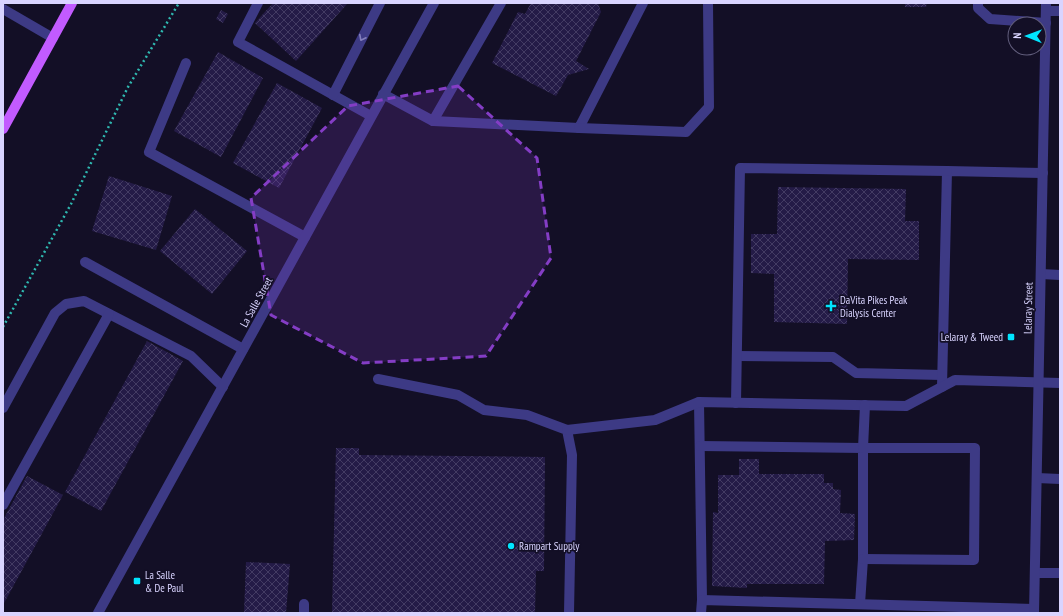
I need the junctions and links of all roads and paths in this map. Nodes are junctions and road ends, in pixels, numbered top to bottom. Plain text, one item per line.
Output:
1 (72, 3) edge
2 (179, 3) edge
3 (258, 3) edge
4 (380, 3) edge
5 (434, 3) edge
6 (501, 3) edge
7 (643, 3) edge
8 (708, 3) edge
9 (978, 3) edge
10 (1046, 7) edge
11 (3, 9) edge
12 (1060, 11) edge
13 (1007, 20) edge
14 (53, 38) junction
15 (1045, 56) edge
16 (186, 63) dead end
17 (384, 94) junction
18 (333, 95) junction
19 (371, 116) junction
20 (433, 120) junction
21 (579, 128) junction
22 (3, 129) edge
23 (947, 170) junction
24 (1043, 173) junction
25 (305, 237) junction
26 (85, 262) dead end
27 (1041, 274) junction
28 (1060, 275) edge
29 (109, 314) junction
30 (3, 327) edge
31 (243, 349) junction
32 (737, 356) junction
33 (942, 375) junction
34 (378, 379) dead end
35 (1039, 383) junction
36 (1060, 383) edge
37 (223, 386) junction
38 (942, 387) junction
39 (699, 402) junction
40 (736, 403) junction
41 (865, 405) junction
42 (3, 408) edge
43 (567, 430) junction
44 (700, 446) junction
45 (863, 448) junction
46 (1037, 478) junction
47 (1060, 479) edge
48 (3, 505) edge
49 (863, 559) junction
50 (1035, 573) junction
51 (1060, 573) edge
52 (702, 600) junction
53 (860, 604) junction
54 (1034, 611) edge
55 (98, 613) edge
56 (569, 613) edge
57 (701, 613) edge

1 - 14 main road
2 - 30 path
3 - 18 street
4 -> 18 street
5 - 17 street, La Salle Street
6 - 20 street
7 - 21 street
8 - 21 street
9 - 13 street
10 - 12 street
11 - 14 street
14 - 22 main road
15 - 24 street, Lelaray Street
16 - 25 street
17 - 19 street, La Salle Street
17 - 20 street
18 - 19 street
19 - 25 street, La Salle Street
20 - 21 street
23 - 24 street
23 - 32 street
23 - 33 street
24 - 27 street, Lelaray Street
25 - 31 street, La Salle Street
26 - 31 street
27 - 28 street
27 - 35 street, Lelaray Street
29 - 37 street
29 - 42 street
29 - 48 street
31 - 37 street, La Salle Street
32 - 33 street
32 - 40 street
33 - 38 street
34 - 43 street
35 - 36 street
35 - 38 street
35 - 46 street, Lelaray Street
37 - 55 street, La Salle Street
38 - 41 street
39 - 40 street
39 - 43 street
39 - 44 street
40 - 41 street
41 - 45 street
43 - 56 street
44 - 45 street
44 - 52 street
45 - 49 street
45 - 49 street
46 - 47 street
46 - 50 street, Lelaray Street
49 - 53 street
50 - 51 street
50 - 54 street, Lelaray Street
52 - 53 street
52 - 57 street
53 - 54 street

